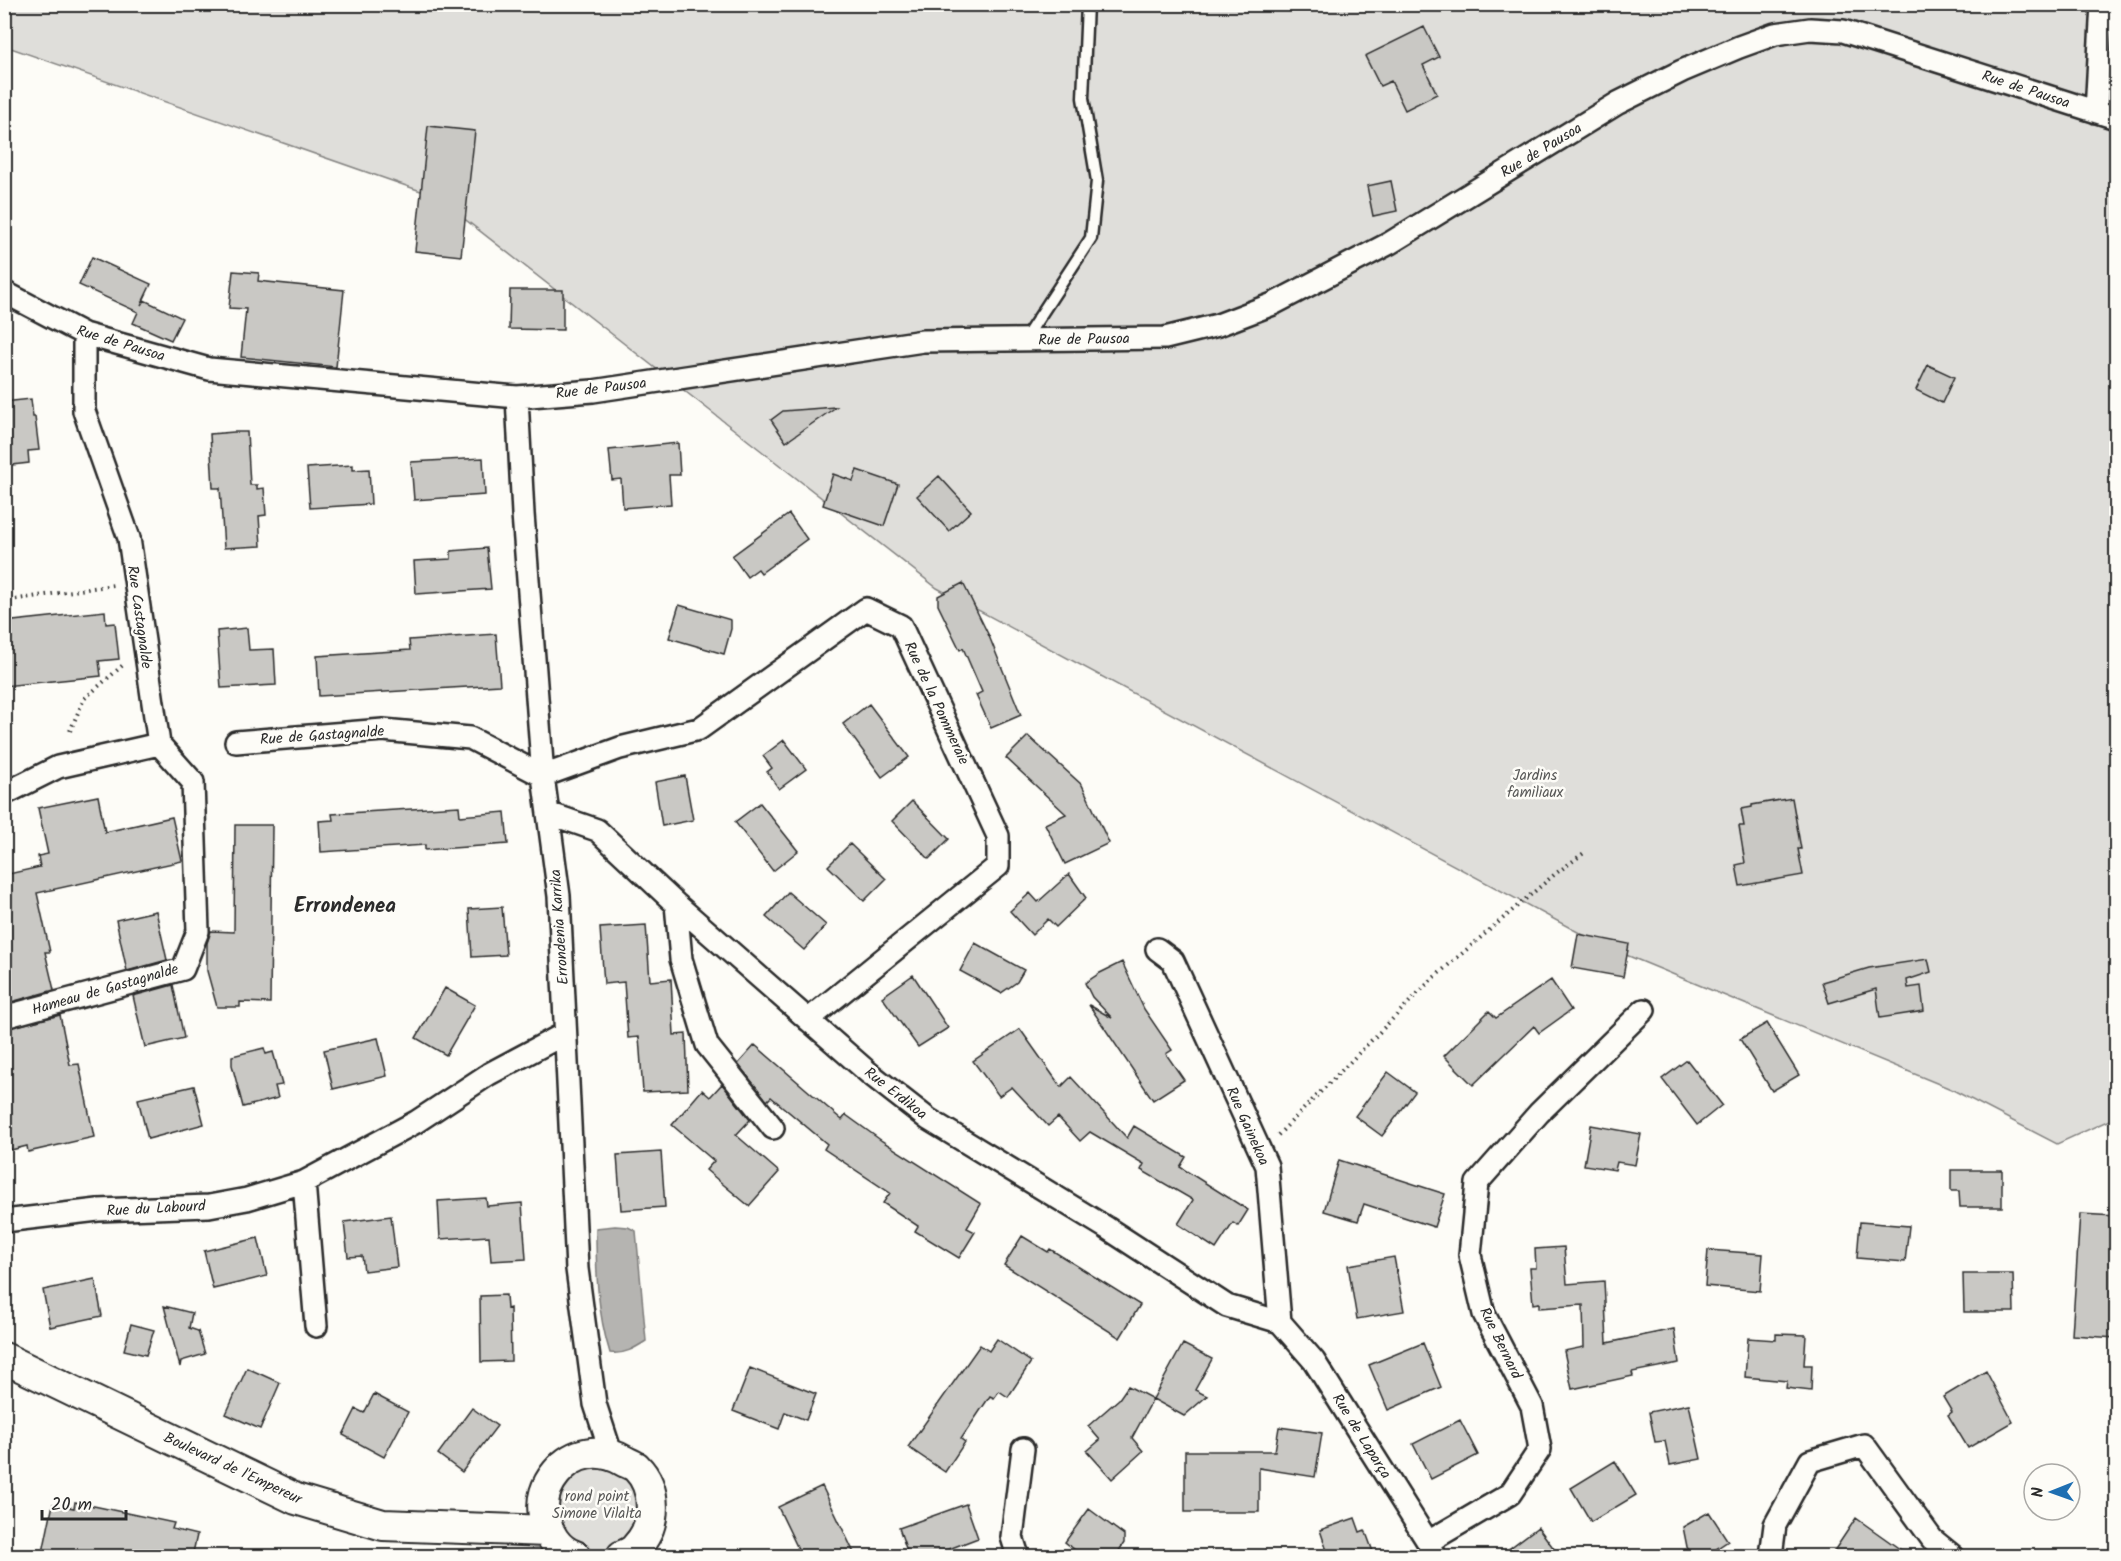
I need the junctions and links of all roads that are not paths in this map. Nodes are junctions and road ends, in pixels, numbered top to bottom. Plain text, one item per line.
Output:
1 (1088, 4) edge
2 (2102, 4) edge
3 (2096, 112) junction
4 (2116, 118) edge
5 (4, 292) edge
6 (84, 334) junction
7 (1025, 339) junction
8 (517, 398) junction
9 (236, 742) dead end
10 (159, 744) junction
11 (543, 776) junction
12 (4, 794) edge
13 (548, 813) junction
14 (676, 904) junction
15 (1157, 949) dead end
16 (1644, 1010) dead end
17 (4, 1017) edge
18 (808, 1020) junction
19 (564, 1034) junction
20 (773, 1128) dead end
21 (304, 1182) junction
22 (4, 1221) edge
23 (1280, 1322) junction
24 (316, 1326) dead end
25 (4, 1358) edge
26 (1023, 1449) dead end
27 (611, 1453) junction
28 (547, 1531) junction
29 (1431, 1549) edge
30 (635, 1553) edge
31 (575, 1557) edge
32 (1018, 1557) edge
33 (1771, 1557) edge
34 (1953, 1557) edge

1 - 7 lane
2 - 3 street
3 - 4 street, Rue de Pausoa
3 - 7 street, Rue de Pausoa
5 - 6 street, Rue de Pausoa
6 - 8 street, Rue de Pausoa
6 - 10 street, Rue Castagnalde
7 - 8 street, Rue de Pausoa
8 - 11 street, Errondenia Karrika
9 - 11 street, Rue de Gastagnalde
10 - 12 street
10 - 17 street, Hameau de Gastagnalde
11 - 13 street, Errondenia Karrika
11 - 18 street, Rue de la Pommeraie
13 - 14 street, Rue Erdikoa
13 - 19 street, Errondenia Karrika
14 - 18 street, Rue Erdikoa
14 - 20 street
15 - 23 street, Rue Gainekoa
16 - 29 street, Rue Bernard
18 - 23 street, Rue Erdikoa
19 - 21 street, Rue du Labourd
19 - 27 street, Errondenia Karrika
21 - 22 street, Rue du Labourd
21 - 24 street
23 - 29 street, Rue de Laparça
25 - 28 main road, Boulevard de l'Empereur
26 - 32 street
27 - 28 main road
27 - 30 main road
28 - 31 main road
33 - 34 street

